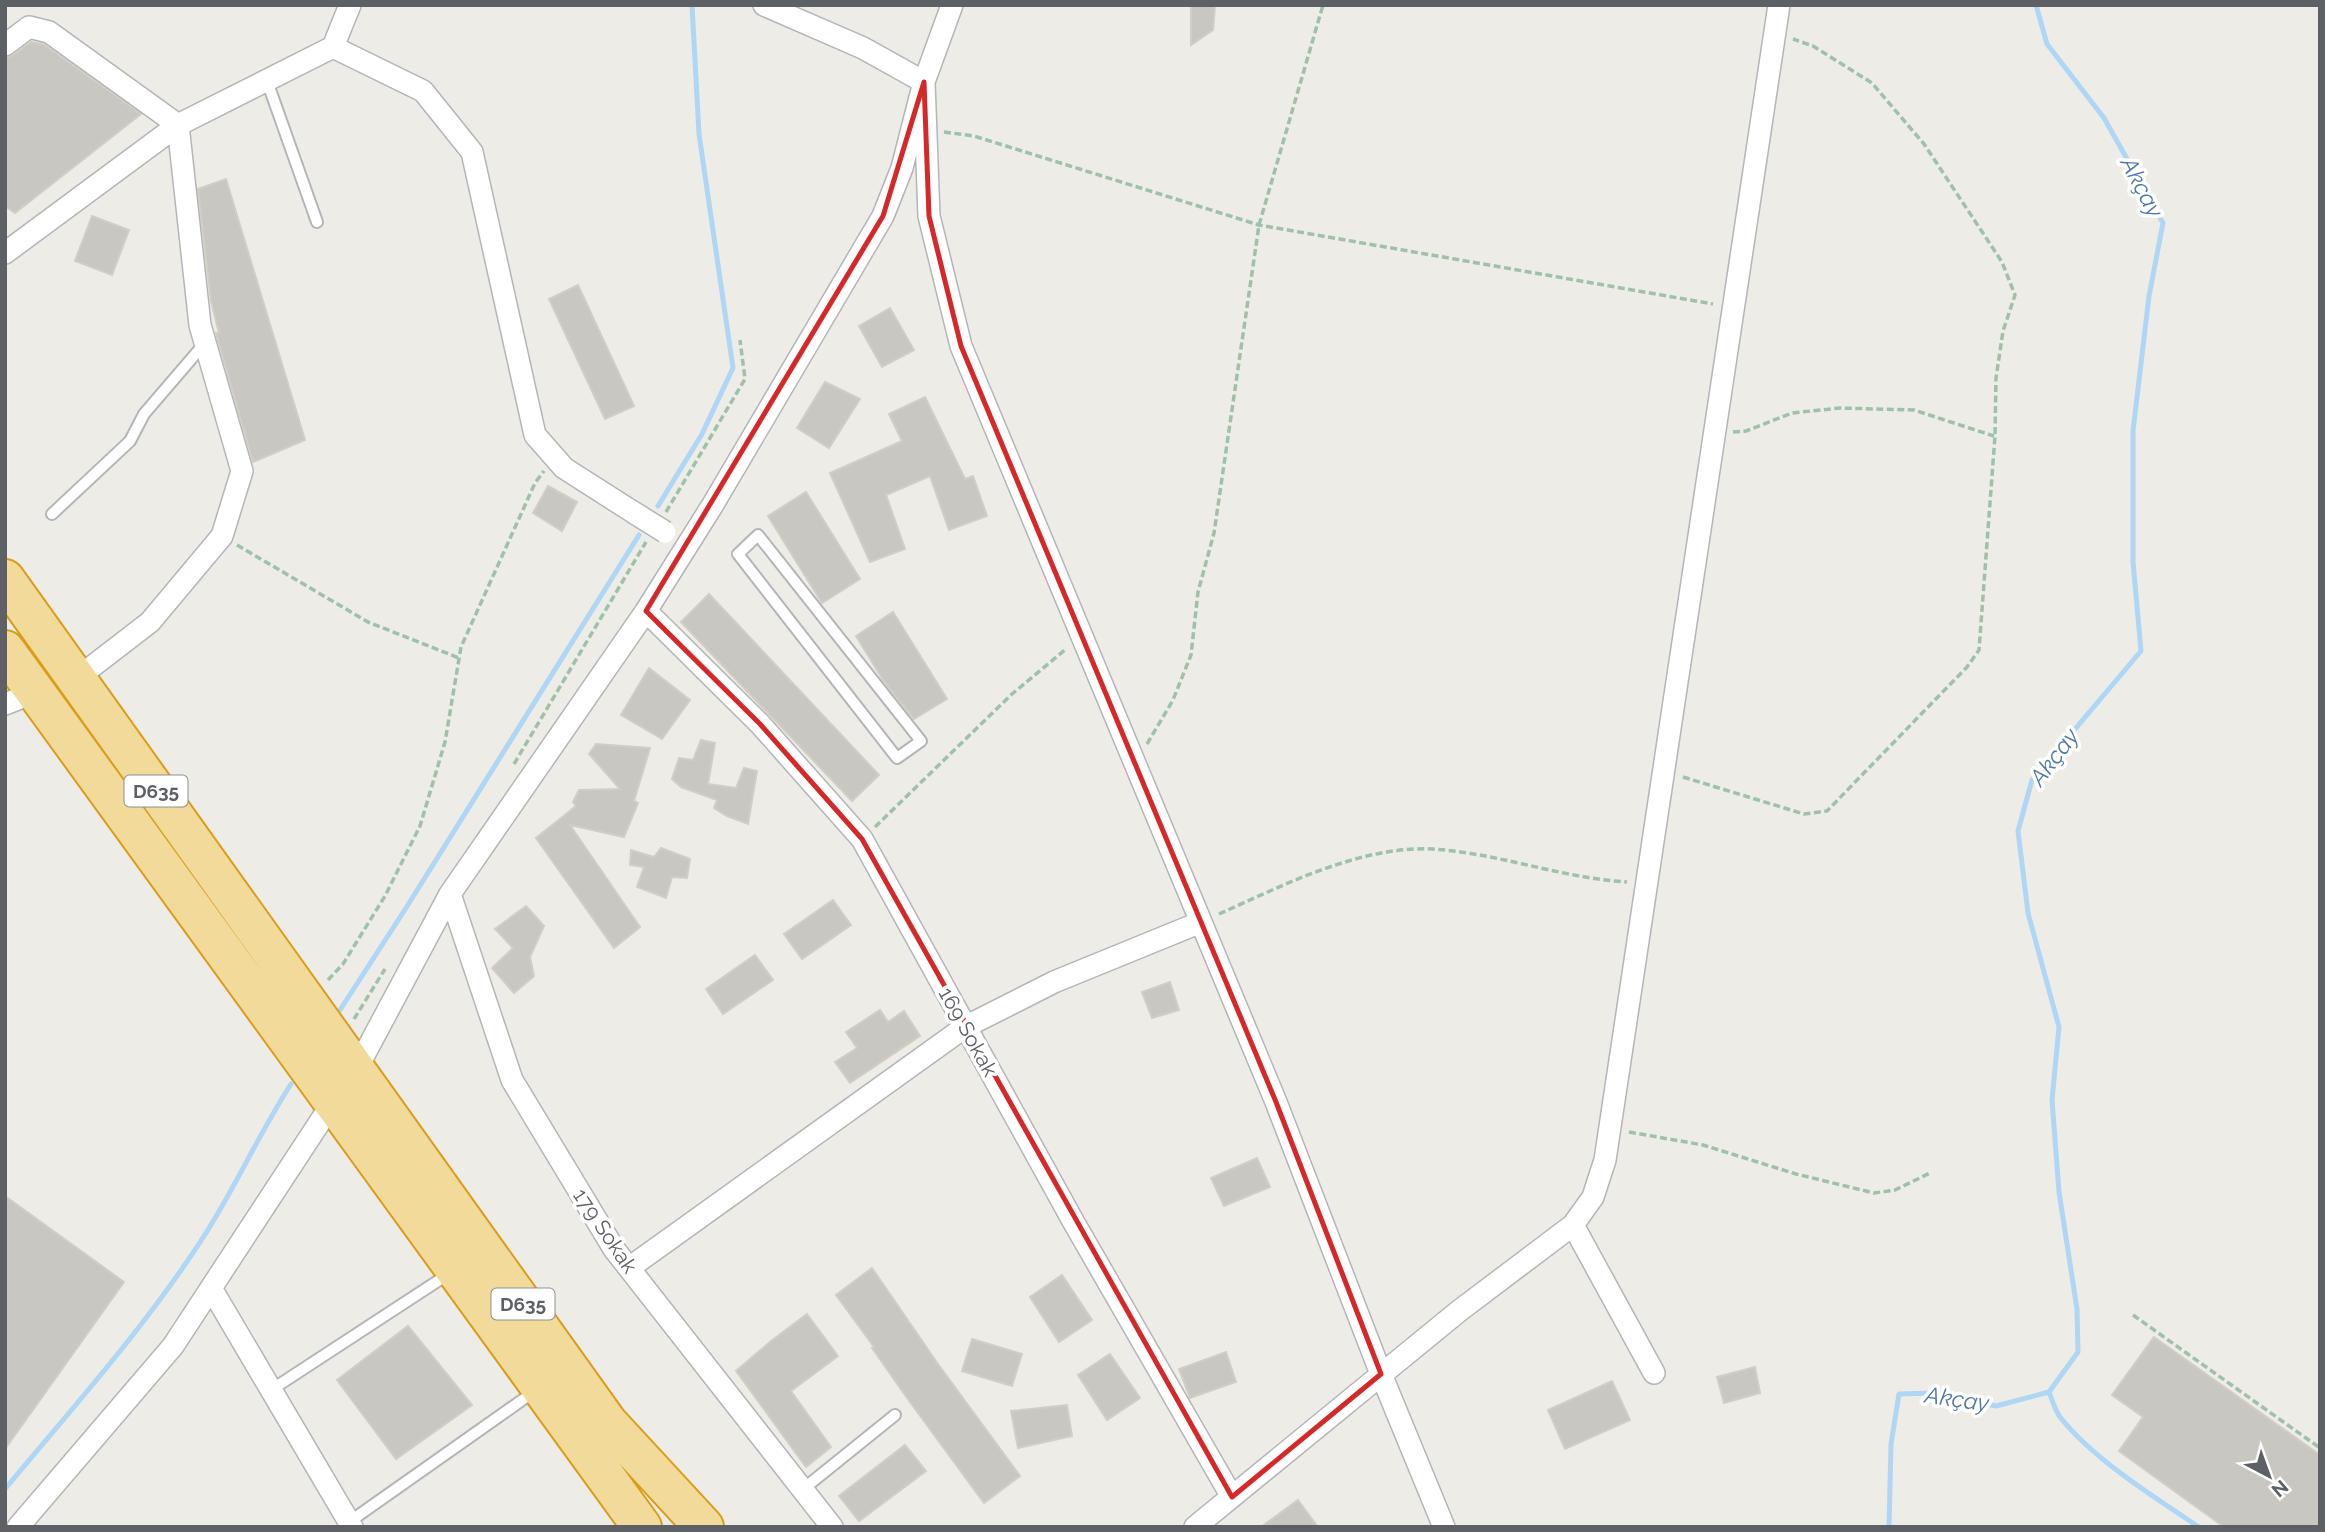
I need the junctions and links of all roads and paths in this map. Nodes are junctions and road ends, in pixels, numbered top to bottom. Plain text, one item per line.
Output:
1 (349, 5) edge
2 (764, 5) edge
3 (952, 5) edge
4 (1323, 5) edge
5 (1779, 5) edge
6 (1774, 34) junction
7 (5, 45) edge
8 (333, 47) junction
9 (267, 81) junction
10 (923, 82) junction
11 (178, 125) junction
12 (926, 129) junction
13 (317, 222) dead end
14 (1259, 225) junction
15 (5, 253) edge
16 (1733, 308) junction
17 (740, 340) dead end
18 (205, 343) junction
19 (1714, 433) junction
20 (1995, 436) junction
21 (554, 457) junction
22 (52, 514) dead end
23 (660, 528) junction
24 (222, 536) junction
25 (687, 546) junction
26 (5, 579) edge
27 (646, 611) junction
28 (1082, 636) junction
29 (5, 650) edge
30 (459, 658) junction
31 (76, 679) junction
32 (21, 698) edge
33 (897, 758) joint
34 (1133, 760) junction
35 (512, 766) dead end
36 (1662, 776) junction
37 (862, 839) junction
38 (1646, 884) junction
39 (450, 894) junction
40 (1201, 922) junction
41 (391, 960) dead end
42 (307, 1002) junction
43 (348, 1027) dead end
44 (965, 1027) junction
45 (356, 1070) junction
46 (333, 1102) junction
47 (1610, 1128) junction
48 (1930, 1173) dead end
49 (1573, 1225) junction
50 (629, 1268) junction
51 (455, 1270) junction
52 (211, 1288) junction
53 (2133, 1315) dead end
54 (1654, 1373) dead end
55 (1381, 1374) junction
56 (540, 1387) junction
57 (271, 1390) junction
58 (895, 1415) dead end
59 (2320, 1448) edge
60 (802, 1490) junction
61 (1232, 1497) junction
62 (351, 1524) edge
63 (18, 1527) edge
64 (642, 1527) edge
65 (704, 1527) edge
66 (832, 1527) edge
67 (1195, 1527) edge
68 (1444, 1527) edge

1 - 8 street
2 - 10 street
3 - 10 street
4 - 14 path
5 - 6 street
6 - 16 street
6 - 20 path
7 - 11 street
8 - 9 street
8 - 21 street
9 - 11 street
9 - 13 lane
10 - 12 street
10 - 25 street
11 - 15 street
11 - 18 street
12 - 14 path
12 - 28 street
14 - 16 path
14 - 34 path
16 - 19 street
17 - 23 path
18 - 22 lane
18 - 24 street
19 - 20 path
19 - 36 street
20 - 36 path
21 - 23 street, bridge
21 - 30 path
23 - 25 street
23 - 35 path
24 - 30 path
24 - 31 street
25 - 27 street
26 - 31 highway, D635
27 - 37 street, 169 Sokak
27 - 39 street
28 - 34 street
28 - 37 path
29 - 32 highway, D635
30 - 42 path
31 - 42 highway, D635
32 - 46 highway, D635
33 - 33 lane
34 - 40 street
36 - 38 street
37 - 44 street, 169 Sokak
38 - 40 path
38 - 47 street
39 - 45 street
39 - 50 street, 179 Sokak
40 - 44 street
40 - 55 street
41 - 43 path
42 - 45 highway, D635
44 - 50 street
44 - 61 street, 169 Sokak
45 - 65 highway, D635
46 - 51 highway, D635
46 - 52 street
47 - 48 path
47 - 49 street
49 - 54 street
49 - 55 street
50 - 60 street, 179 Sokak
51 - 56 highway, D635
51 - 57 lane
52 - 57 street
52 - 63 street
53 - 59 path
55 - 61 street
55 - 68 street
56 - 62 lane
56 - 64 highway, D635
57 - 62 street
58 - 60 lane
60 - 66 street, 179 Sokak
61 - 67 street

